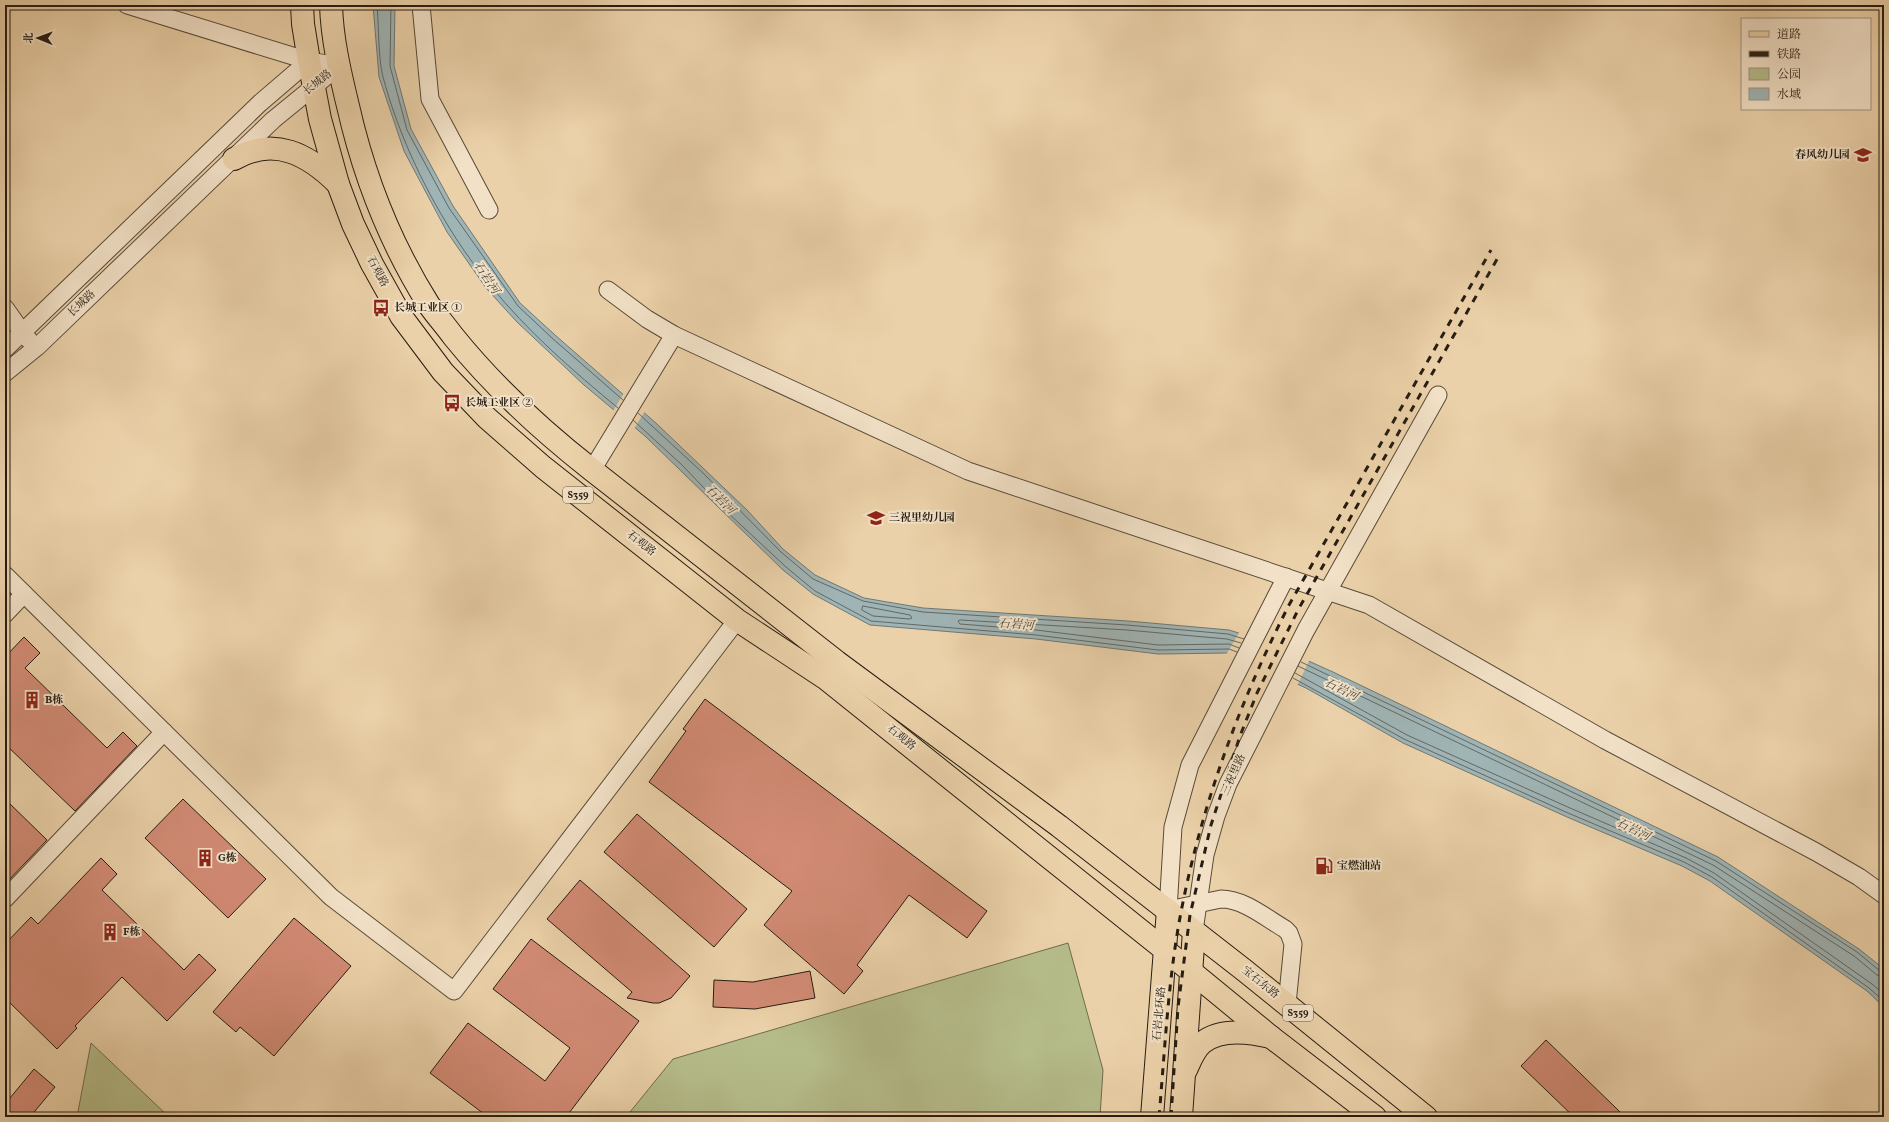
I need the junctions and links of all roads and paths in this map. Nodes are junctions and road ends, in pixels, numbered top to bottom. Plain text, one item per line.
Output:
1 (128, 5) edge
2 (302, 5) edge
3 (331, 5) edge
4 (421, 5) edge
5 (309, 61) junction
6 (339, 66) junction
7 (313, 87) junction
8 (234, 159) junction
9 (338, 184) junction
10 (489, 210) dead end
11 (608, 290) dead end
12 (5, 308) edge
13 (13, 333) edge
14 (674, 334) junction
15 (37, 347) junction
16 (5, 349) edge
17 (5, 373) edge
18 (1438, 395) dead end
19 (592, 470) junction
20 (5, 576) edge
21 (1286, 577) junction
22 (1328, 591) junction
23 (24, 594) junction
24 (5, 614) edge
25 (737, 620) junction
26 (164, 732) junction
27 (1884, 895) edge
28 (5, 899) edge
29 (1198, 905) junction
30 (1168, 910) junction
31 (1194, 931) junction
32 (1166, 950) junction
33 (1190, 970) junction
34 (1287, 1004) junction
35 (1271, 1037) junction
36 (1183, 1079) junction
37 (1152, 1117) edge
38 (1181, 1117) edge
39 (1375, 1117) edge
40 (1426, 1117) edge

1 - 5 street
2 - 5 main road, 石观路 / S359
3 - 6 main road, 石观路
4 - 10 street
5 - 6 street, 长城路
5 - 7 main road, 石观路 / S359
5 - 13 street, 长城路
6 - 7 street, 长城路
6 - 19 main road, 石观路
7 - 8 street, 长城路
7 - 9 main road, 石观路 / S359
8 - 9 main road
8 - 15 street, 长城路
9 - 25 main road, 石观路 / S359
11 - 14 street
12 - 13 street
13 - 15 street
13 - 16 street, 长城路
14 - 19 street
14 - 21 street
15 - 17 street, 长城路
18 - 22 street, 三祝里路
19 - 30 main road, 石观路 / S359
20 - 23 street
21 - 22 street
21 - 30 street
22 - 27 street
22 - 29 street, 三祝里路
23 - 24 street
23 - 26 street
25 - 26 street
25 - 32 main road, 石观路 / S359
26 - 28 street
29 - 30 street
29 - 31 street, 三祝里路
29 - 34 street
30 - 31 main road, 宝石东路 / S359
30 - 32 main road, 石岩北环路
31 - 33 main road
31 - 34 main road, 宝石东路 / S359
32 - 33 main road, S359
32 - 37 main road, 石岩北环路
33 - 35 main road, S359
33 - 36 main road
34 - 40 main road, 宝石东路 / S359
35 - 36 main road
35 - 39 main road, S359
36 - 38 main road

